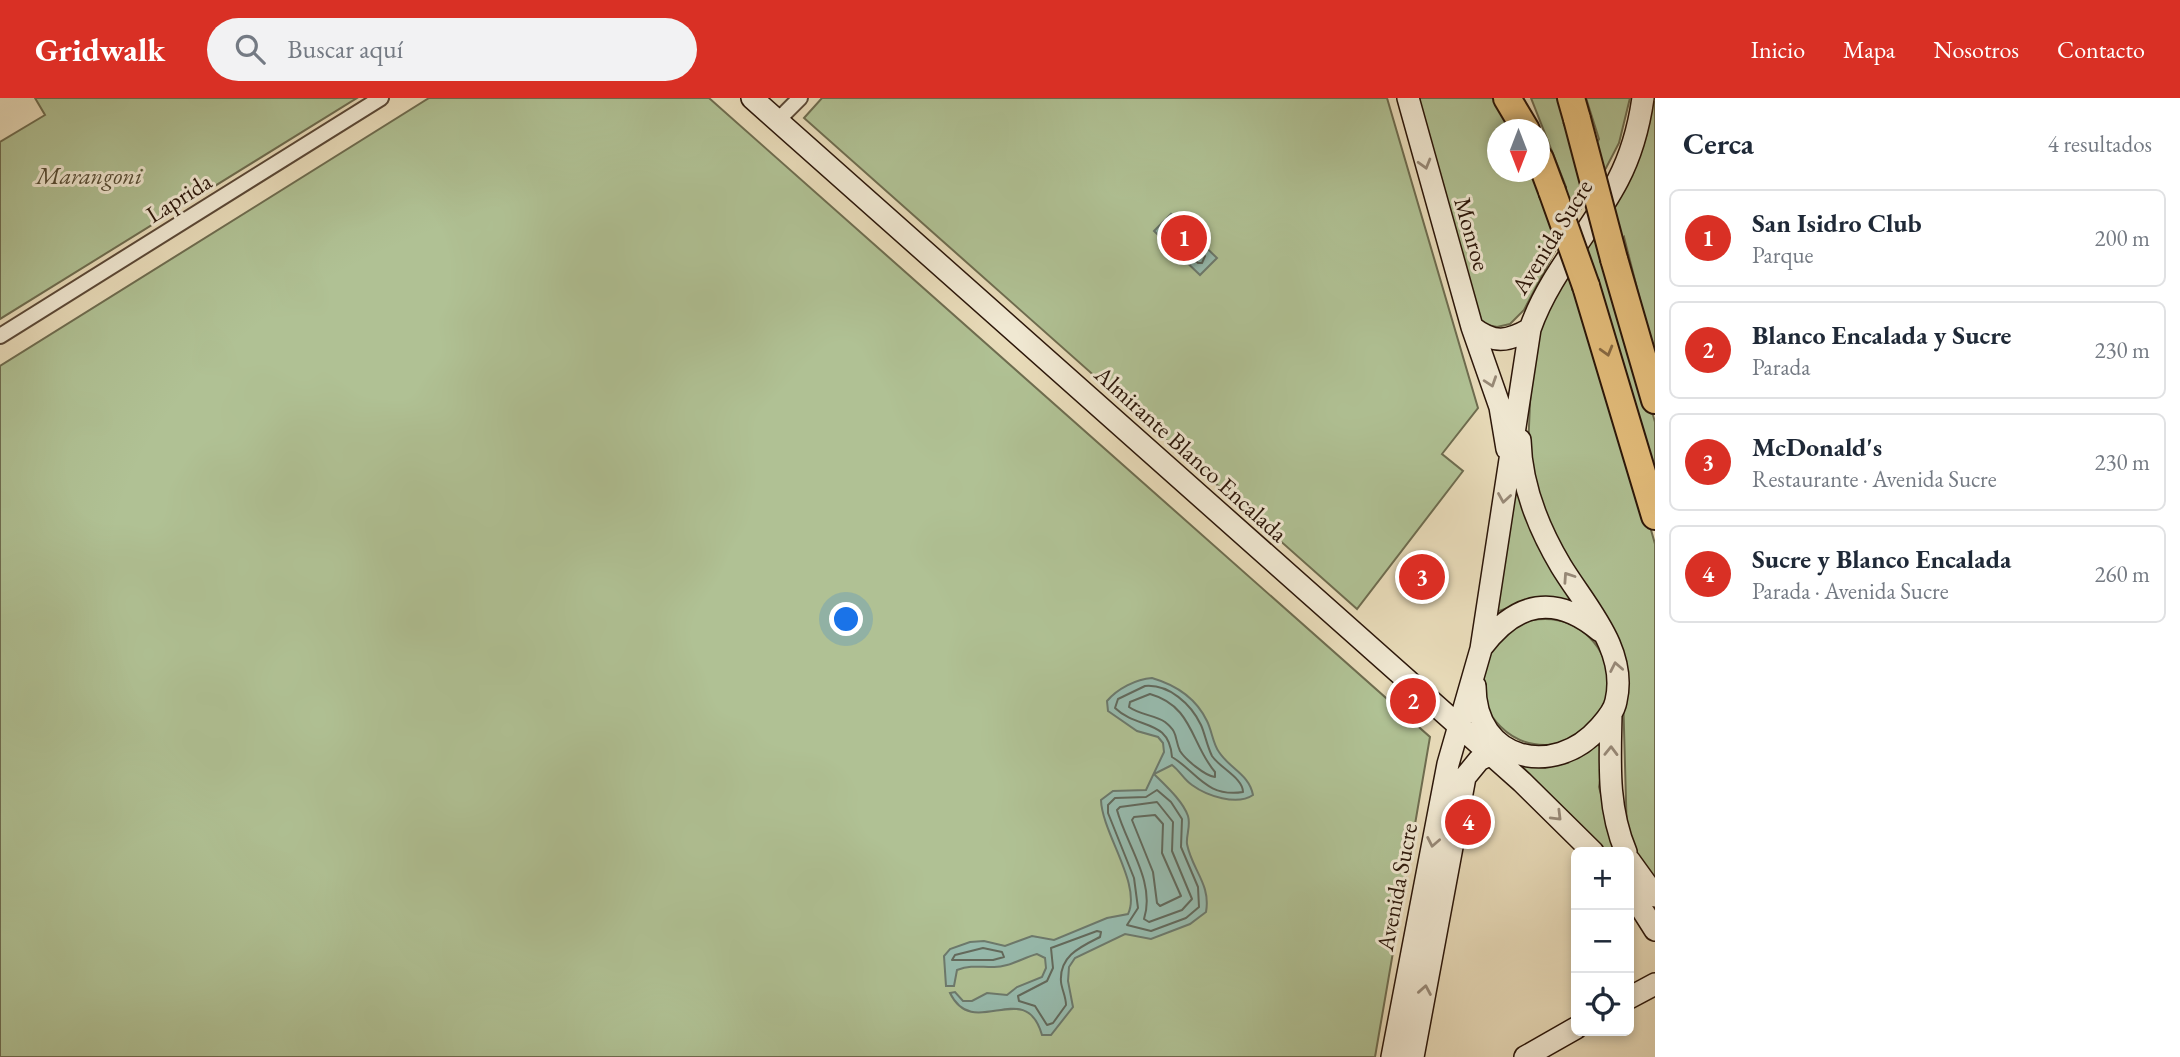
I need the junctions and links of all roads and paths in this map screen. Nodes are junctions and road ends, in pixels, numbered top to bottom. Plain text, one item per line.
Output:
1 (381, 98) edge
2 (752, 98) edge
3 (800, 98) edge
4 (1408, 98) edge
5 (1507, 98) edge
6 (1517, 98) edge
7 (1644, 104) edge
8 (1575, 108) edge
9 (1520, 119) edge
10 (1524, 119) edge
11 (777, 121) junction
12 (1548, 182) edge
13 (1472, 327) junction
14 (1530, 329) junction
15 (0, 336) edge
16 (1655, 400) edge
17 (1520, 407) junction
18 (1509, 464) junction
19 (1655, 516) edge
20 (1604, 635) junction
21 (1481, 649) junction
22 (1475, 677) junction
23 (1611, 714) junction
24 (1459, 727) junction
25 (1495, 748) junction
26 (1588, 847) edge
27 (1624, 847) edge
28 (1634, 867) edge
29 (1655, 896) edge
30 (1634, 897) edge
31 (1655, 930) edge
32 (1655, 984) edge
33 (1634, 995) edge
34 (1571, 1031) edge
35 (1392, 1057) edge
36 (1413, 1057) edge
37 (1525, 1057) edge

1 - 15 street, Laprida
2 - 11 main road, Almirante Blanco Encalada
3 - 11 street
4 -> 13 main road, Monroe
5 - 9 highway
6 - 10 highway
7 - 14 main road, Avenida Sucre
8 - 16 highway, bridge
11 - 24 main road, Almirante Blanco Encalada
12 -> 19 highway, bridge
13 - 14 main road
13 -> 18 main road, Monroe
14 - 17 main road, Avenida Sucre
17 - 18 main road, Avenida Sucre
20 -> 17 main road, Avenida Sucre
18 -> 21 main road, Avenida Sucre
20 - 21 main road
23 -> 20 main road
21 - 22 main road
22 - 24 main road, Avenida Sucre
22 - 25 main road
23 - 25 main road
27 -> 23 main road
24 - 25 main road, Almirante Blanco Encalada
24 -> 35 main road, Avenida Sucre
25 -> 26 main road, Almirante Blanco Encalada
36 -> 25 main road, Avenida Sucre
28 - 29 main road
30 - 31 main road
32 - 33 main road
34 - 37 main road

